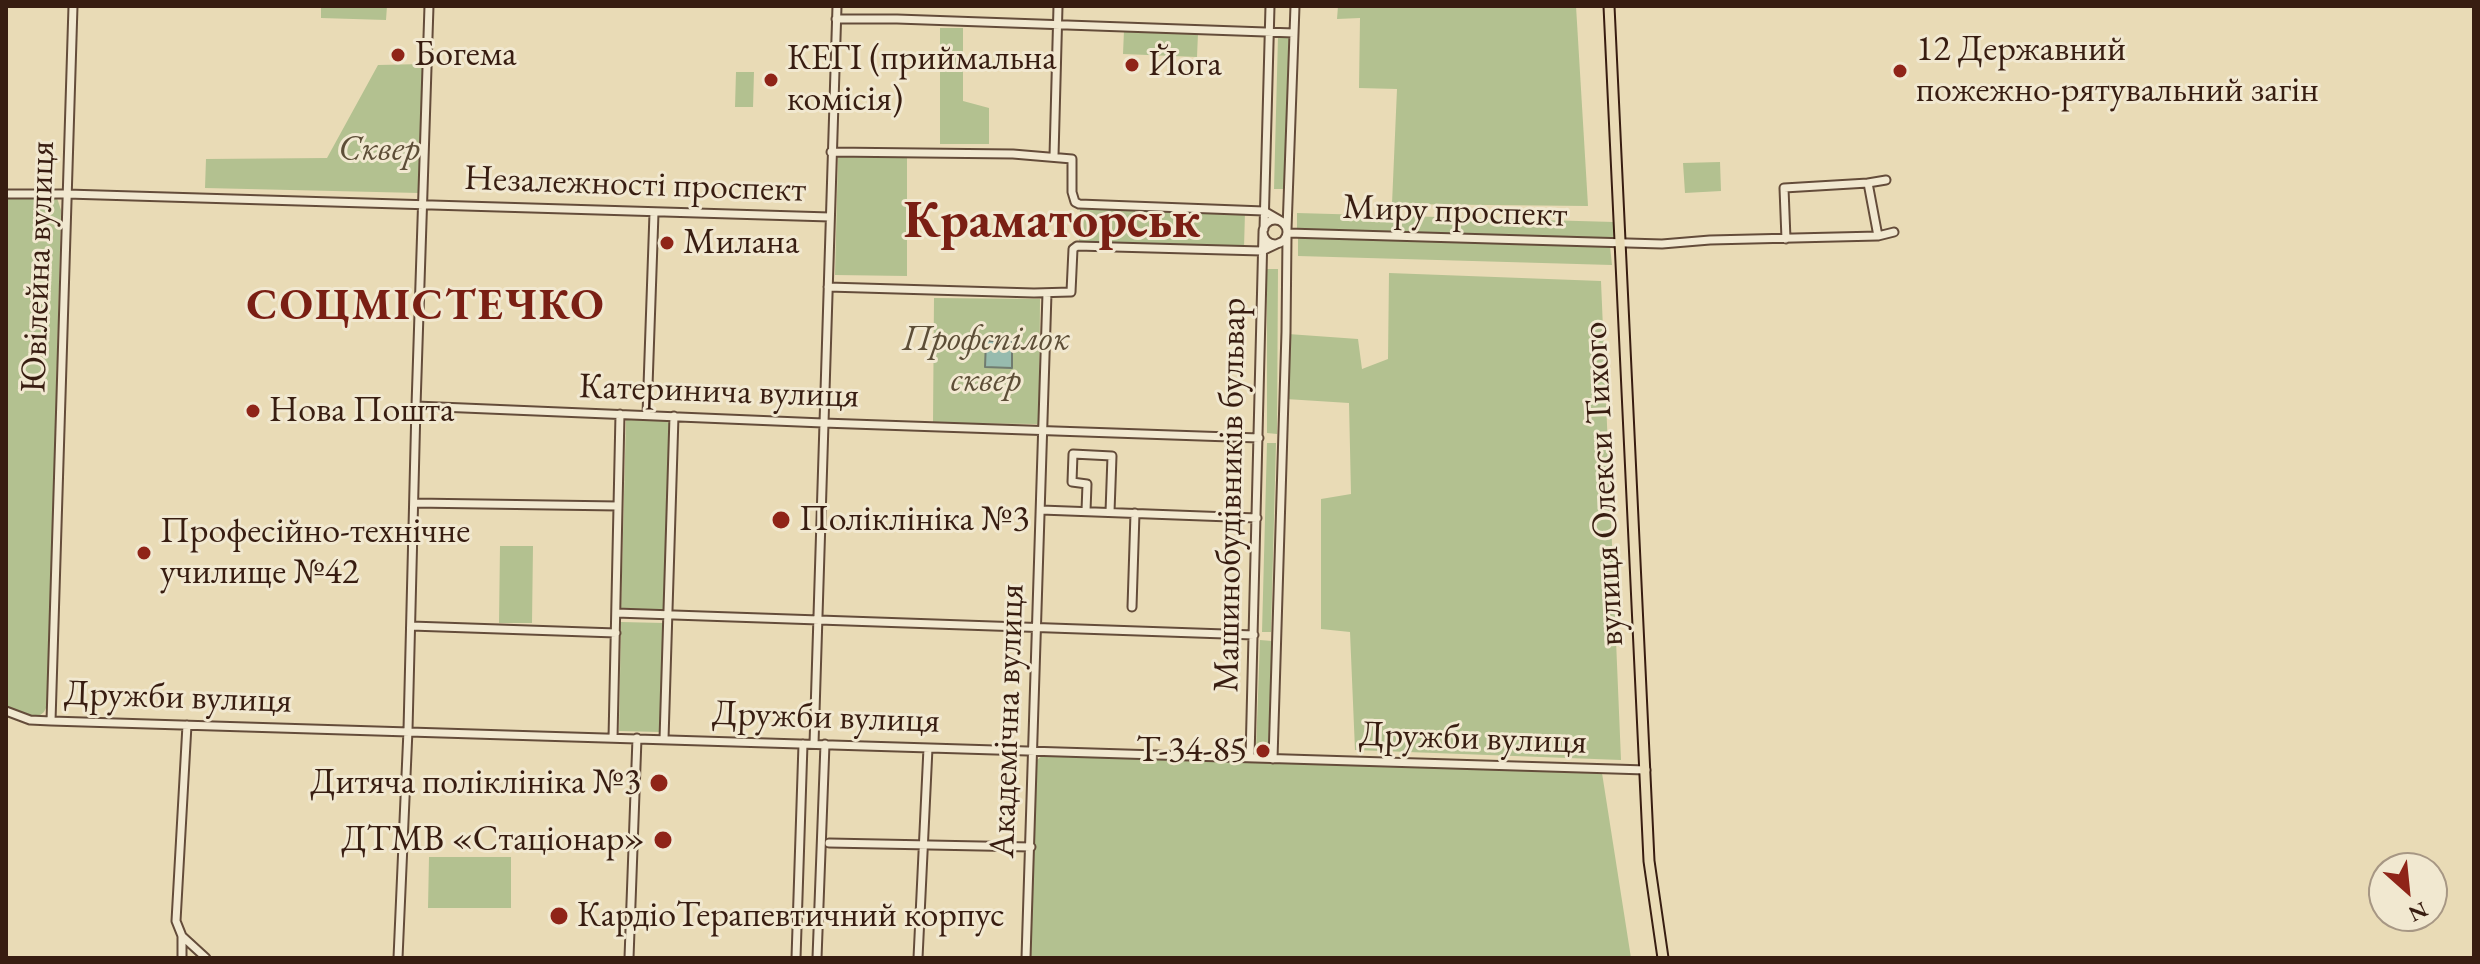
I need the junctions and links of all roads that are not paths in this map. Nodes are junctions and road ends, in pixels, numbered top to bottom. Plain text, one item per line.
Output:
1 (73, 6) edge
2 (429, 6) edge
3 (837, 6) edge
4 (1058, 6) edge
5 (1270, 6) edge
6 (1295, 6) edge
7 (1609, 6) edge
8 (836, 19) junction
9 (1057, 25) junction
10 (1269, 32) junction
11 (1294, 33) junction
12 (831, 152) junction
13 (1054, 156) junction
14 (1886, 180) dead end
15 (1868, 183) junction
16 (6, 194) edge
17 (67, 194) junction
18 (422, 205) junction
19 (1264, 211) junction
20 (654, 213) junction
21 (830, 217) junction
22 (1263, 231) junction
23 (1285, 232) junction
24 (1894, 232) dead end
25 (1878, 236) junction
26 (1786, 239) junction
27 (1620, 243) junction
28 (1262, 251) junction
29 (828, 287) junction
30 (1047, 293) junction
31 (416, 406) junction
32 (620, 414) junction
33 (647, 415) junction
34 (674, 416) junction
35 (823, 423) junction
36 (1044, 430) junction
37 (1259, 438) junction
38 (414, 503) junction
39 (618, 506) junction
40 (1041, 510) junction
41 (1086, 511) junction
42 (1110, 512) junction
43 (1135, 513) junction
44 (1257, 518) junction
45 (1132, 607) dead end
46 (616, 613) junction
47 (668, 615) junction
48 (818, 620) junction
49 (411, 626) junction
50 (1037, 628) junction
51 (616, 633) junction
52 (1254, 635) junction
53 (6, 711) edge
54 (51, 721) junction
55 (187, 725) junction
56 (408, 730) junction
57 (613, 738) junction
58 (637, 738) junction
59 (664, 739) junction
60 (803, 744) junction
61 (814, 744) junction
62 (825, 744) junction
63 (928, 748) junction
64 (1034, 751) junction
65 (1250, 758) junction
66 (1273, 759) junction
67 (1646, 770) junction
68 (829, 843) dead end
69 (923, 845) junction
70 (1031, 847) junction
71 (182, 936) junction
72 (182, 958) edge
73 (206, 958) edge
74 (398, 958) edge
75 (629, 958) edge
76 (796, 958) edge
77 (817, 958) edge
78 (918, 958) edge
79 (1026, 958) edge
80 (1663, 958) edge

1 - 17 street, Ювілейна вулиця
2 - 18 street
3 - 8 street
4 - 9 street
5 - 10 street, Машинобудівників бульвар
6 - 11 street, Машинобудівників бульвар
7 - 27 main road, вулиця Олекси Тихого
8 - 9 street
8 - 12 street
9 - 10 street
9 - 13 street
10 - 11 street
10 - 19 street, Машинобудівників бульвар
11 - 23 street, Машинобудівників бульвар
12 - 13 street
12 - 21 street
13 - 19 street, Миру проспект
14 - 15 street
15 - 25 street
15 - 26 street
16 - 17 street, Незалежності проспект
17 - 18 street, Незалежності проспект
17 - 54 street, Ювілейна вулиця
18 - 20 street, Незалежності проспект
18 - 31 street
19 - 22 street, Машинобудівників бульвар
19 - 23 street, Миру проспект
20 - 21 street, Незалежності проспект
20 - 33 street
21 - 29 street
22 - 23 street
22 - 23 street
22 - 28 street, Машинобудівників бульвар
23 - 27 street, Миру проспект
23 - 28 street, Миру проспект
23 - 66 street, Машинобудівників бульвар
24 - 25 street, Миру проспект
25 - 26 street, Миру проспект
26 - 27 street, Миру проспект
27 - 67 main road, вулиця Олекси Тихого
28 - 30 street, Миру проспект
28 - 37 street, Машинобудівників бульвар
29 - 30 street
29 - 35 street
30 - 36 street, Академічна вулиця
31 - 32 street, Катеринича вулиця
31 - 38 street
32 - 33 street, Катеринича вулиця
32 - 39 street
33 - 34 street, Катеринича вулиця
34 - 35 street, Катеринича вулиця
34 - 47 street
35 - 36 street, Катеринича вулиця
35 - 48 street
36 - 37 street, Катеринича вулиця
36 - 40 street, Академічна вулиця
37 - 44 street, Машинобудівників бульвар
38 - 39 street
38 - 49 street
39 - 46 street
40 - 41 street
40 - 50 street, Академічна вулиця
41 - 42 street
41 - 42 street
42 - 43 street
43 - 44 street
43 - 45 street
44 - 52 street, Машинобудівників бульвар
46 - 47 street
46 - 51 street
47 - 48 street
47 - 59 street
48 - 50 street
48 - 61 street
49 - 51 street
49 - 56 street
50 - 52 street
50 - 64 street, Академічна вулиця
51 - 57 street
52 - 65 street, Машинобудівників бульвар
53 - 54 street, Дружби вулиця
54 - 55 street, Дружби вулиця
55 - 56 street, Дружби вулиця
55 - 71 street
56 - 57 street, Дружби вулиця
56 - 74 street
57 - 58 street, Дружби вулиця
58 - 59 street, Дружби вулиця
58 - 75 street
59 - 60 street, Дружби вулиця
60 - 61 street, Дружби вулиця
60 - 76 street
61 - 62 street, Дружби вулиця
62 - 63 street, Дружби вулиця
62 - 77 street
63 - 64 street, Дружби вулиця
63 - 69 street
64 - 65 street, Дружби вулиця
64 - 70 street, Академічна вулиця
65 - 66 street, Дружби вулиця
66 - 67 street, Дружби вулиця
67 - 80 main road, вулиця Олекси Тихого
68 - 69 street
69 - 70 street
69 - 78 street
70 - 79 street, Академічна вулиця
71 - 72 street
71 - 73 street

